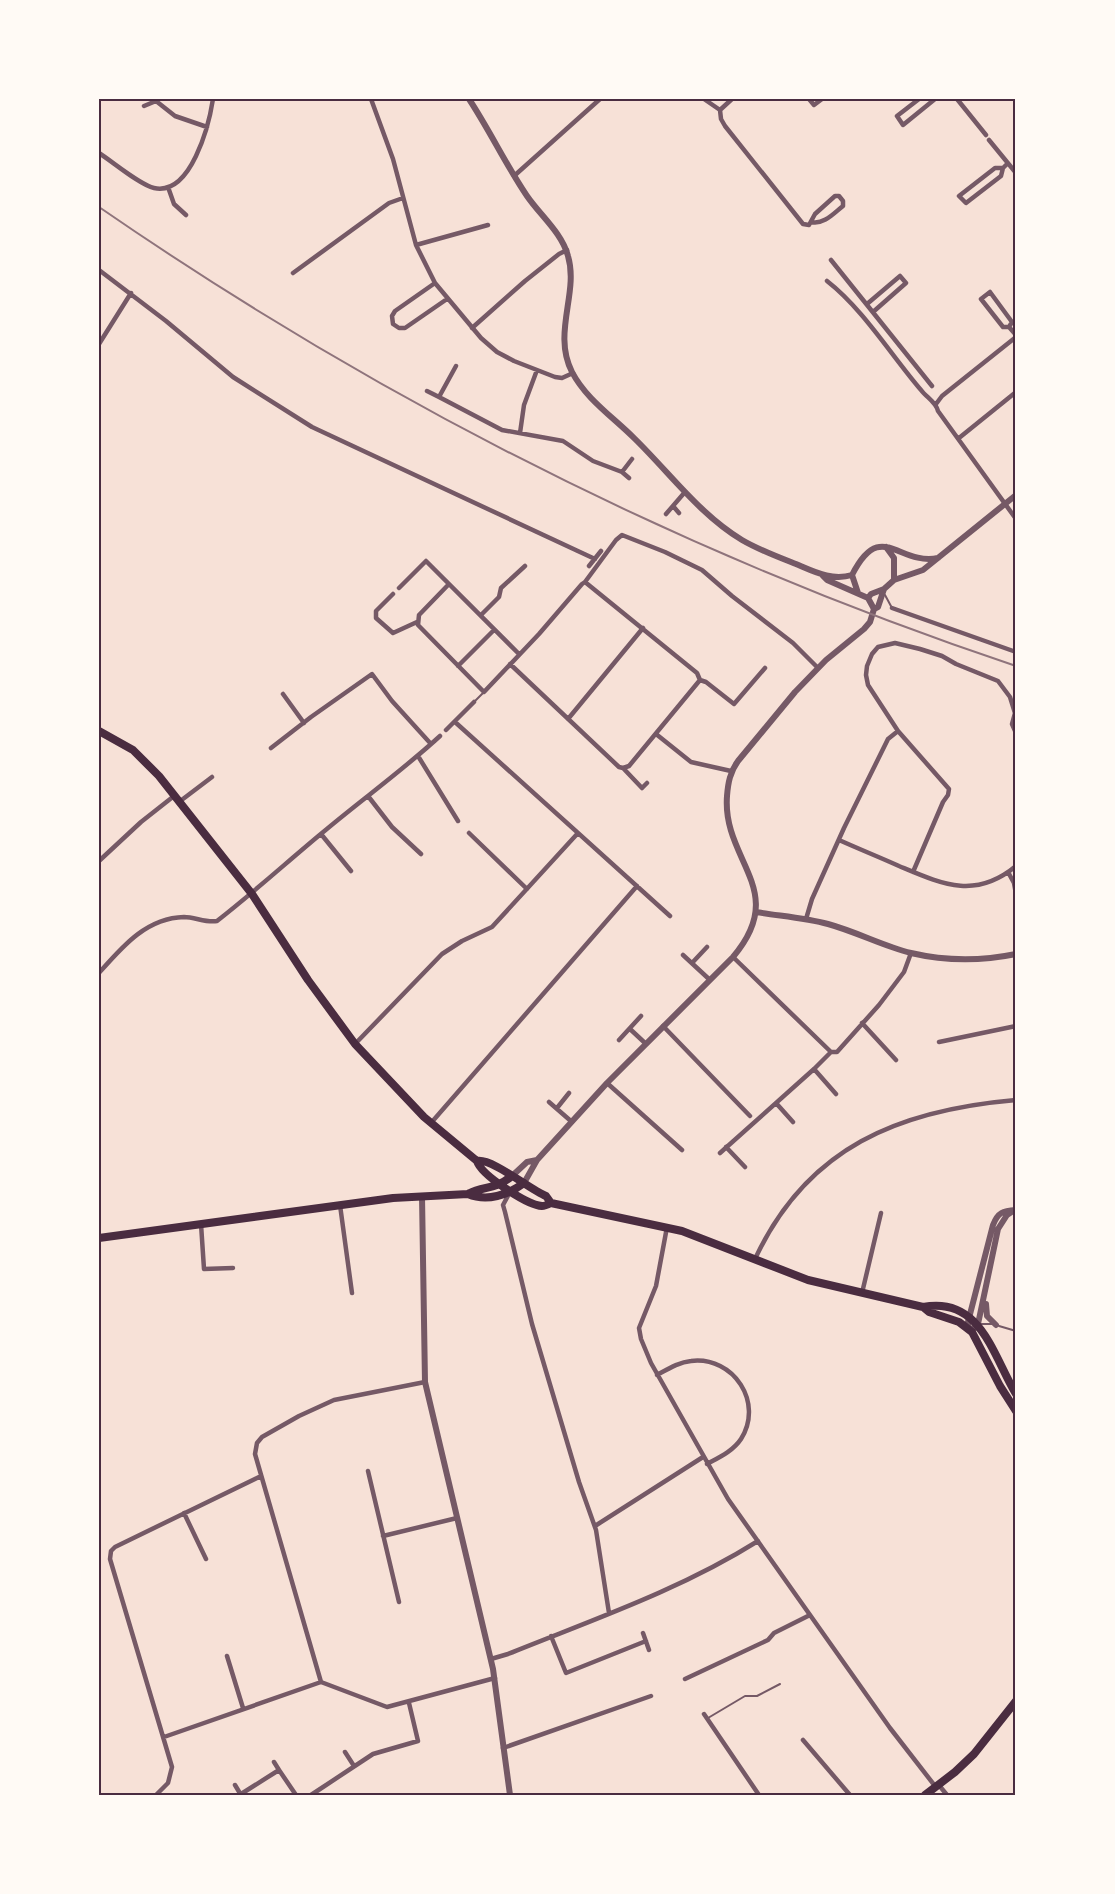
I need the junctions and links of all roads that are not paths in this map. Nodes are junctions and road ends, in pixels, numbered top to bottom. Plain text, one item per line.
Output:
1 (213, 99) edge
2 (371, 99) edge
3 (469, 99) edge
4 (600, 99) edge
5 (704, 99) edge
6 (732, 99) edge
7 (809, 99) edge
8 (822, 99) edge
9 (919, 99) edge
10 (935, 99) edge
11 (957, 99) edge
12 (156, 100) edge
13 (144, 106) dead end
14 (720, 110) junction
15 (207, 128) junction
16 (99, 153) edge
17 (1006, 166) junction
18 (1016, 174) edge
19 (514, 176) junction
20 (168, 188) junction
21 (403, 198) junction
22 (186, 215) dead end
23 (811, 222) junction
24 (488, 225) dead end
25 (416, 245) junction
26 (567, 250) junction
27 (831, 260) dead end
28 (99, 270) edge
29 (293, 273) dead end
30 (827, 281) dead end
31 (435, 284) junction
32 (131, 293) junction
33 (447, 299) junction
34 (870, 308) junction
35 (860, 314) junction
36 (1009, 327) junction
37 (472, 328) junction
38 (1016, 336) edge
39 (99, 344) edge
40 (456, 366) dead end
41 (537, 370) junction
42 (573, 373) junction
43 (932, 386) dead end
44 (427, 391) dead end
45 (1016, 392) edge
46 (439, 397) junction
47 (936, 404) junction
48 (520, 433) junction
49 (958, 438) junction
50 (632, 459) dead end
51 (622, 472) junction
52 (629, 478) dead end
53 (685, 492) junction
54 (1016, 495) edge
55 (1005, 504) junction
56 (673, 506) junction
57 (679, 513) dead end
58 (666, 514) dead end
59 (1016, 519) edge
60 (885, 547) junction
61 (605, 550) junction
62 (939, 558) junction
63 (594, 559) junction
64 (525, 566) dead end
65 (589, 566) dead end
66 (852, 575) junction
67 (823, 576) junction
68 (894, 580) junction
69 (585, 582) junction
70 (449, 584) junction
71 (399, 588) dead end
72 (884, 589) junction
73 (858, 593) junction
74 (393, 594) dead end
75 (868, 598) junction
76 (892, 608) joint
77 (874, 609) junction
78 (481, 615) junction
79 (417, 622) junction
80 (643, 628) junction
81 (494, 630) junction
82 (1016, 652) edge
83 (519, 654) junction
84 (510, 664) junction
85 (458, 666) junction
86 (765, 668) dead end
87 (818, 668) junction
88 (700, 680) junction
89 (484, 692) junction
90 (283, 694) dead end
91 (474, 702) joint
92 (568, 719) junction
93 (455, 722) junction
94 (304, 723) junction
95 (446, 730) dead end
96 (898, 731) junction
97 (1016, 733) edge
98 (100, 734) edge
99 (656, 734) junction
100 (440, 736) dead end
101 (431, 744) junction
102 (272, 748) dead end
103 (418, 756) junction
104 (623, 768) junction
105 (731, 771) junction
106 (212, 777) dead end
107 (647, 783) dead end
108 (368, 796) junction
109 (177, 799) junction
110 (458, 821) dead end
111 (468, 833) dead end
112 (578, 833) junction
113 (321, 834) junction
114 (839, 840) junction
115 (421, 854) dead end
116 (99, 861) edge
117 (1016, 866) edge
118 (351, 871) dead end
119 (913, 872) junction
120 (1008, 872) junction
121 (637, 886) junction
122 (527, 888) junction
123 (1016, 894) edge
124 (249, 896) junction
125 (756, 912) junction
126 (670, 916) dead end
127 (806, 919) junction
128 (707, 947) dead end
129 (911, 953) junction
130 (683, 954) dead end
131 (1016, 954) edge
132 (733, 957) junction
133 (692, 963) junction
134 (99, 973) edge
135 (710, 980) junction
136 (641, 1016) dead end
137 (862, 1023) junction
138 (663, 1026) junction
139 (1016, 1026) edge
140 (630, 1029) junction
141 (944, 1033) dead end
142 (619, 1040) dead end
143 (945, 1041) junction
144 (939, 1042) dead end
145 (645, 1043) junction
146 (355, 1044) junction
147 (831, 1052) junction
148 (896, 1060) dead end
149 (814, 1069) junction
150 (607, 1083) junction
151 (568, 1093) dead end
152 (836, 1094) dead end
153 (1016, 1100) edge
154 (549, 1102) dead end
155 (776, 1103) junction
156 (556, 1108) junction
157 (750, 1116) dead end
158 (572, 1122) junction
159 (793, 1122) dead end
160 (431, 1123) junction
161 (726, 1147) junction
162 (682, 1150) dead end
163 (720, 1153) dead end
164 (537, 1160) junction
165 (477, 1161) junction
166 (745, 1167) dead end
167 (512, 1176) junction
168 (524, 1183) junction
169 (501, 1185) junction
170 (510, 1192) junction
171 (468, 1194) junction
172 (422, 1196) junction
173 (551, 1203) junction
174 (340, 1205) junction
175 (1015, 1210) edge
176 (881, 1214) dead end
177 (201, 1224) junction
178 (667, 1227) junction
179 (99, 1238) edge
180 (991, 1256) junction
181 (755, 1259) junction
182 (233, 1268) dead end
183 (352, 1293) dead end
184 (862, 1293) junction
185 (923, 1307) junction
186 (970, 1317) junction
187 (978, 1324) junction
188 (996, 1325) junction
189 (968, 1329) junction
190 (1016, 1331) edge
191 (657, 1375) junction
192 (425, 1382) junction
193 (1016, 1394) edge
194 (1016, 1411) edge
195 (703, 1456) junction
196 (707, 1464) junction
197 (368, 1472) dead end
198 (261, 1476) junction
199 (184, 1513) junction
200 (457, 1518) junction
201 (595, 1526) junction
202 (383, 1536) junction
203 (758, 1541) junction
204 (206, 1558) dead end
205 (1016, 1600) edge
206 (399, 1602) dead end
207 (609, 1613) junction
208 (810, 1615) junction
209 (1016, 1620) edge
210 (643, 1633) dead end
211 (551, 1636) junction
212 (646, 1641) junction
213 (649, 1650) dead end
214 (227, 1656) dead end
215 (491, 1659) junction
216 (495, 1678) junction
217 (686, 1679) dead end
218 (321, 1682) junction
219 (780, 1684) dead end
220 (651, 1696) dead end
221 (1016, 1701) edge
222 (409, 1702) junction
223 (243, 1708) junction
224 (705, 1716) joint
225 (164, 1737) junction
226 (803, 1740) dead end
227 (503, 1748) junction
228 (345, 1752) dead end
229 (274, 1762) dead end
230 (354, 1766) junction
231 (279, 1770) junction
232 (235, 1785) dead end
233 (937, 1785) junction
234 (157, 1795) edge
235 (241, 1795) edge
236 (296, 1795) edge
237 (311, 1795) edge
238 (510, 1795) edge
239 (759, 1795) edge
240 (850, 1795) edge
241 (925, 1795) edge
242 (947, 1795) edge

1 - 15 street
2 - 21 street
3 - 19 street
4 - 19 street
5 - 14 street
6 - 14 street
7 - 8 street
9 - 10 street
11 - 17 street
12 - 13 street
12 - 15 street
14 - 23 street
15 - 20 street
16 - 20 street
17 - 17 street
17 - 18 street
19 - 26 street
20 - 22 street
21 - 25 street
21 - 29 street
23 - 23 street
24 - 25 street
25 - 31 street
26 - 37 street
26 - 42 street
27 - 34 street
28 - 32 street
30 - 35 street
31 - 33 street
31 - 33 street
32 - 39 street
32 - 63 street
33 - 37 street
34 - 34 street
34 - 35 street
34 - 43 street
35 - 47 street
36 - 36 street
36 - 38 street
37 - 41 street
38 - 47 street
40 - 46 street
41 - 42 street
41 - 48 street
42 - 53 street
44 - 46 street
45 - 49 street
46 - 48 street
47 - 49 street
48 - 51 street
49 - 55 street
50 - 51 street
51 - 52 street
53 - 56 street
53 - 67 street
54 - 55 street
55 - 59 street
55 - 62 street
56 - 57 street
56 - 58 street
60 - 62 street
60 - 66 street
60 - 68 street
61 - 63 street
61 - 69 street
61 - 87 street
62 - 68 street
63 - 65 street
64 - 78 street
66 - 67 street
66 - 73 street
67 - 73 street
68 - 72 street
69 - 80 street
69 - 83 street
70 - 71 street
70 - 78 street
70 - 79 street
72 - 75 street
72 - 76 lane
72 - 77 street
73 - 75 street
74 - 79 street
75 - 77 street
76 - 82 street
77 - 87 street
78 - 81 street
79 - 85 street
80 - 88 street
80 - 92 street
81 - 83 street
81 - 85 street
83 - 84 street
84 - 89 street
84 - 92 street
85 - 89 street
86 - 88 street
87 - 105 street
88 - 99 street
89 - 91 lane
90 - 94 street
91 - 93 street
92 - 104 street
93 - 95 street
93 - 112 street
94 - 101 street
94 - 102 street
96 - 97 street
96 - 114 street
96 - 119 street
98 - 109 main road
99 - 104 street
99 - 105 street
100 - 101 street
101 - 103 street
103 - 108 street
103 - 110 street
104 - 107 street
105 - 125 street
106 - 109 street
108 - 113 street
108 - 115 street
109 - 116 street
109 - 124 main road
111 - 122 street
112 - 121 street
112 - 122 street
113 - 118 street
113 - 124 street
114 - 119 street
114 - 127 street
117 - 120 street
119 - 120 street
120 - 123 street
121 - 126 street
121 - 160 street
122 - 146 street
124 - 134 street
124 - 146 main road
125 - 127 street
125 - 132 street
127 - 129 street
128 - 133 street
129 - 131 street
129 - 137 street
130 - 133 street
132 - 135 street
132 - 147 street
133 - 135 street
135 - 138 street
136 - 140 street
137 - 147 street
137 - 148 street
138 - 145 street
138 - 157 street
139 - 143 street
140 - 142 street
140 - 145 street
141 - 143 street
143 - 144 street
145 - 150 street
146 - 160 main road
147 - 149 street
149 - 152 street
149 - 155 street
150 - 158 street
150 - 162 street
151 - 156 street
153 - 181 street
154 - 156 street
155 - 159 street
155 - 161 street
156 - 158 street
158 - 164 street
160 - 165 main road
161 - 163 street
161 - 166 street
164 - 167 street
164 - 168 street
165 - 167 main road
165 - 169 main road
167 - 168 main road
167 - 169 main road
168 - 170 main road
168 - 173 main road
169 - 170 main road
169 - 171 main road
170 - 171 main road
170 - 173 main road
170 - 201 street
171 - 172 main road
172 - 174 main road
172 - 192 street
173 - 178 main road
174 - 177 main road
174 - 183 street
175 - 180 street
175 - 186 street
176 - 184 street
177 - 179 main road
177 - 182 street
178 - 181 main road
178 - 191 street
180 - 187 street
180 - 188 street
181 - 184 main road
184 - 185 main road
185 - 186 main road
185 - 189 main road
186 - 187 main road
186 - 189 street
187 - 188 lane
187 - 189 street
187 - 193 main road
188 - 190 lane
189 - 194 main road
191 - 195 street
191 - 196 street
192 - 198 street
192 - 200 street
195 - 196 street
195 - 201 street
196 - 203 street
197 - 202 street
198 - 199 street
198 - 218 street
199 - 204 street
199 - 225 street
200 - 202 street
200 - 215 street
201 - 207 street
202 - 206 street
203 - 207 street
203 - 208 street
205 - 209 street
207 - 211 street
208 - 217 street
208 - 233 street
210 - 212 street
211 - 212 street
211 - 215 street
212 - 213 street
214 - 223 street
215 - 216 street
216 - 222 street
216 - 227 street
218 - 222 street
218 - 223 street
219 - 224 lane
220 - 227 street
221 - 233 main road
222 - 230 street
223 - 225 street
224 - 239 street
225 - 234 street
226 - 240 street
227 - 238 street
228 - 230 street
229 - 231 street
230 - 237 street
231 - 235 street
231 - 236 street
232 - 235 street
233 - 241 main road
233 - 242 street

